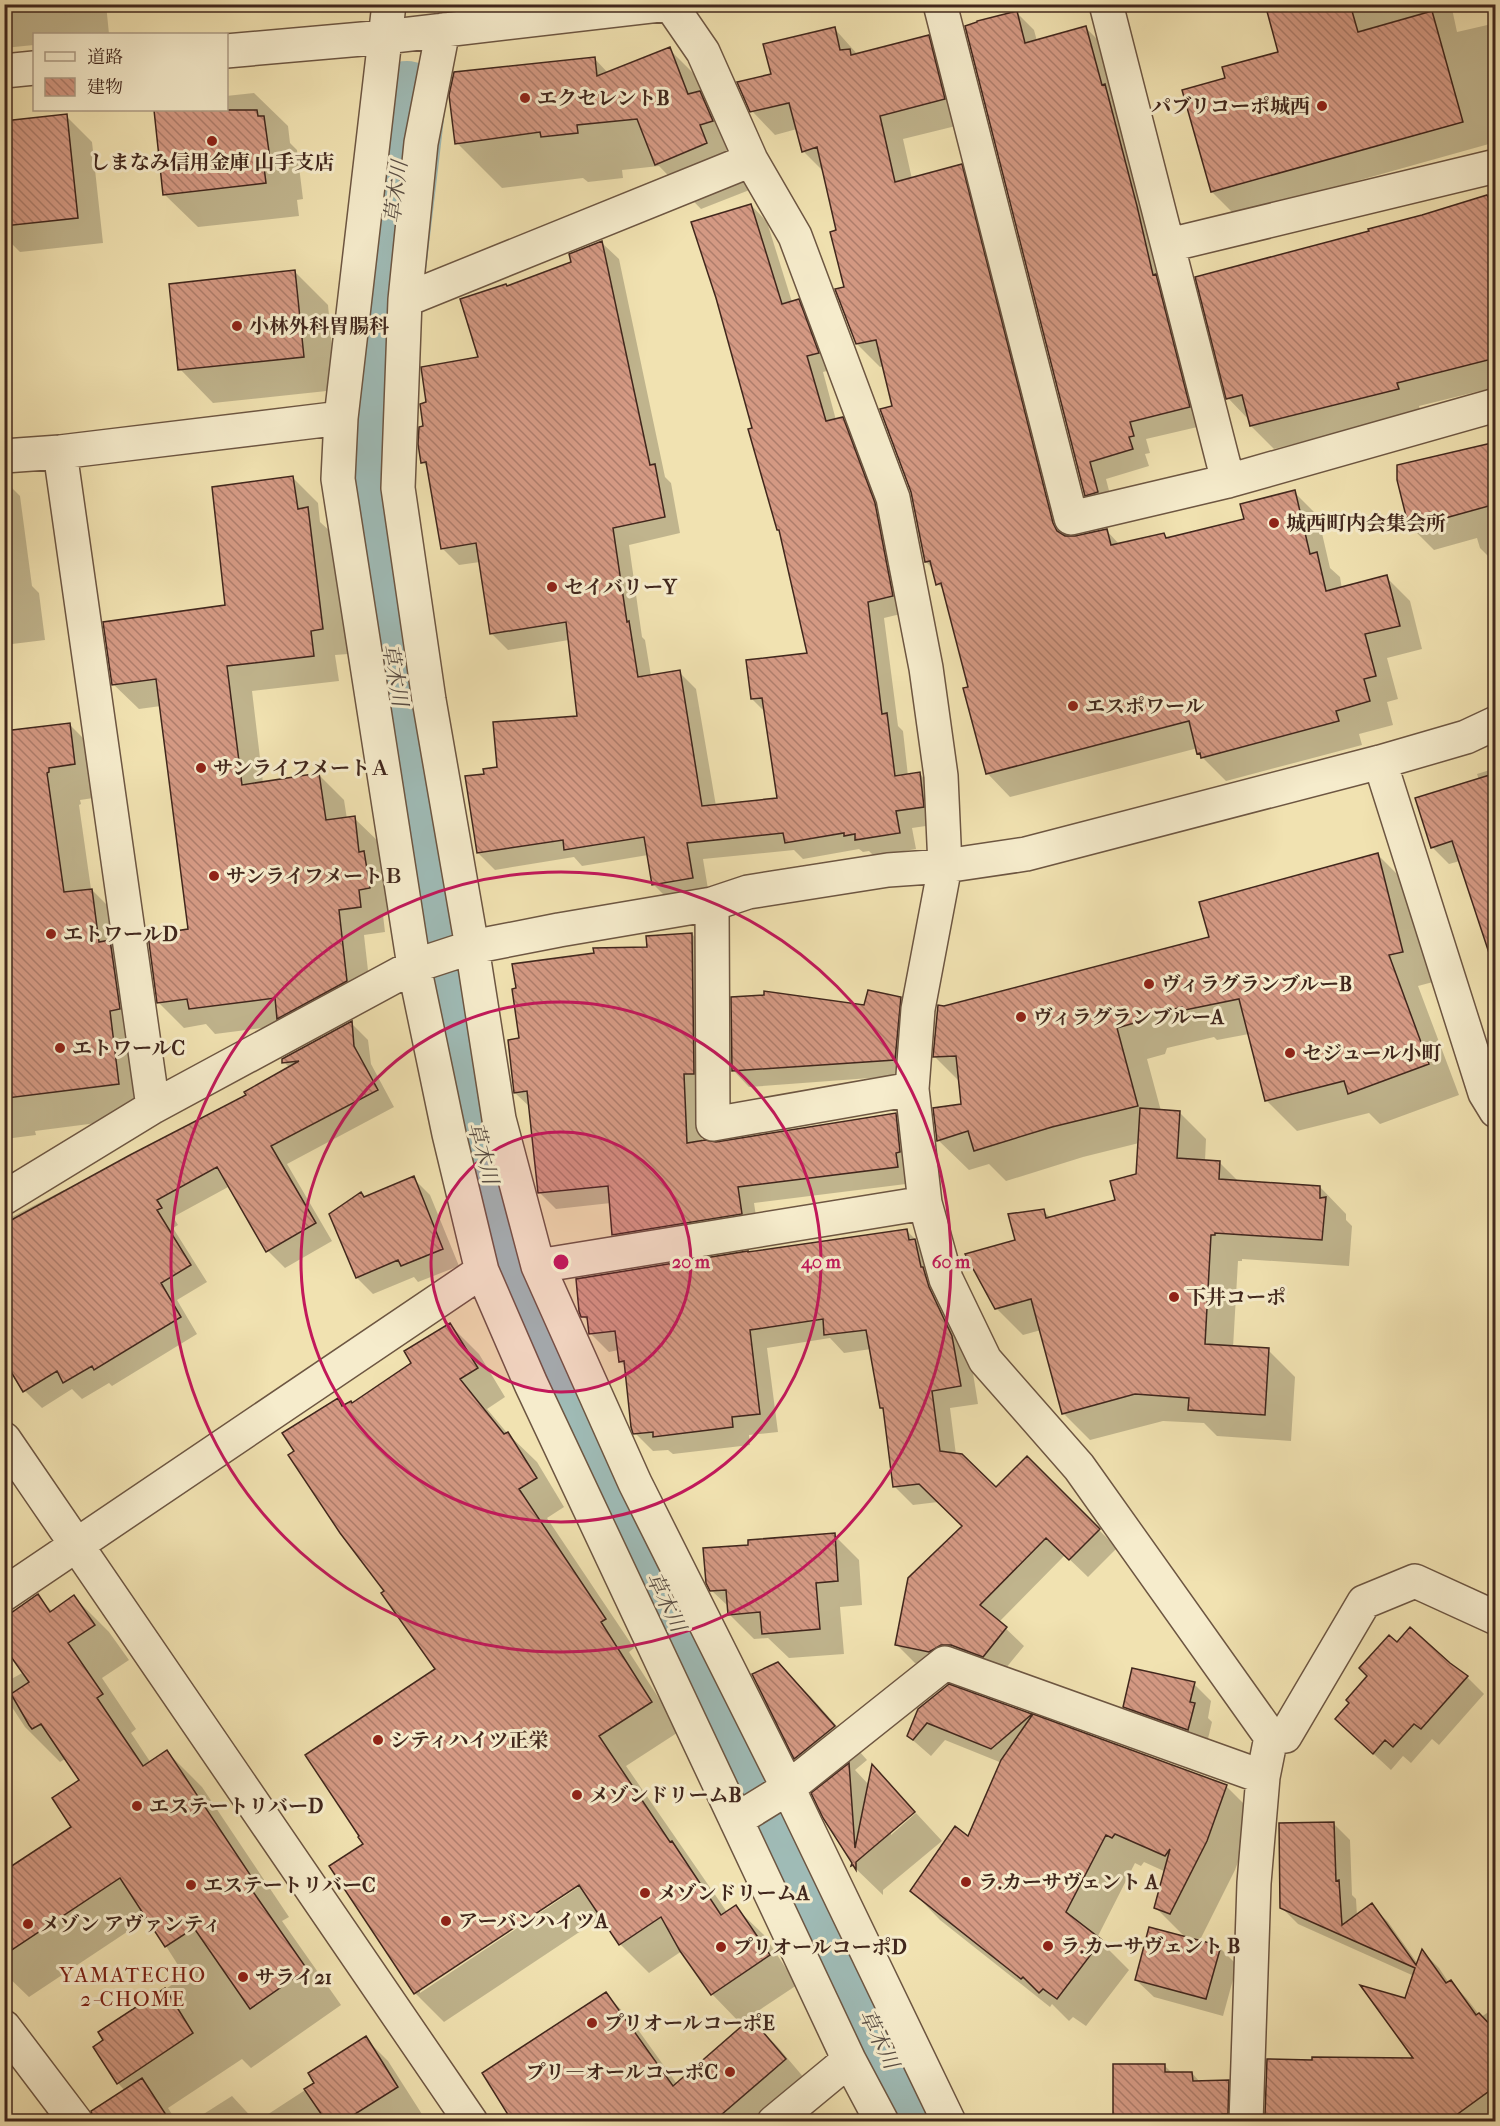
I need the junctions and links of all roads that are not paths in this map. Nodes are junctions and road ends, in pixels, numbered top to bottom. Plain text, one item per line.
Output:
1 (389, 4) edge
2 (669, 4) edge
3 (940, 4) edge
4 (1106, 4) edge
5 (443, 30) junction
6 (385, 38) junction
7 (228, 51) edge
8 (33, 68) edge
9 (4, 71) edge
10 (751, 160) junction
11 (1496, 166) edge
12 (1169, 245) junction
13 (405, 300) junction
14 (1496, 405) edge
15 (342, 418) junction
16 (60, 452) junction
17 (4, 456) edge
18 (1228, 481) junction
19 (1496, 723) edge
20 (1380, 762) junction
21 (945, 866) junction
22 (712, 904) junction
23 (466, 949) junction
24 (421, 963) junction
25 (912, 1089) junction
26 (1492, 1098) edge
27 (153, 1107) junction
28 (4, 1198) edge
29 (926, 1203) junction
30 (538, 1266) junction
31 (482, 1271) junction
32 (4, 1439) edge
33 (76, 1545) junction
34 (4, 1594) edge
35 (1496, 1618) edge
36 (1271, 1737) junction
37 (1263, 1777) junction
38 (761, 1804) junction
39 (4, 2027) edge
40 (849, 2061) junction
41 (76, 2121) edge
42 (471, 2121) edge
43 (774, 2121) edge
44 (882, 2121) edge
45 (949, 2121) edge
46 (1246, 2121) edge

1 - 6 street
2 - 5 street
2 - 10 street
3 - 18 street
4 - 12 street
5 - 6 street
5 - 13 street
6 - 7 street
6 - 15 street
8 - 9 street
10 - 13 street
10 - 21 street
11 - 12 street
12 - 18 street
13 - 23 street
14 - 18 street
15 - 16 street
15 - 24 street
16 - 17 street
16 - 27 street
19 - 20 street
20 - 21 street
20 - 26 street
21 - 22 street
21 - 25 street
22 - 23 street
22 - 25 street
23 - 24 street
23 - 30 street
24 - 27 street
24 - 31 street
25 - 29 street
27 - 28 street
29 - 30 street
29 - 36 street
30 - 38 street
31 - 33 street
31 - 38 street
32 - 33 street
33 - 34 street
33 - 42 street
35 - 36 street
36 - 37 street
37 - 38 street
37 - 46 street
38 - 40 street
38 - 45 street
39 - 41 street
40 - 43 street
40 - 44 street

